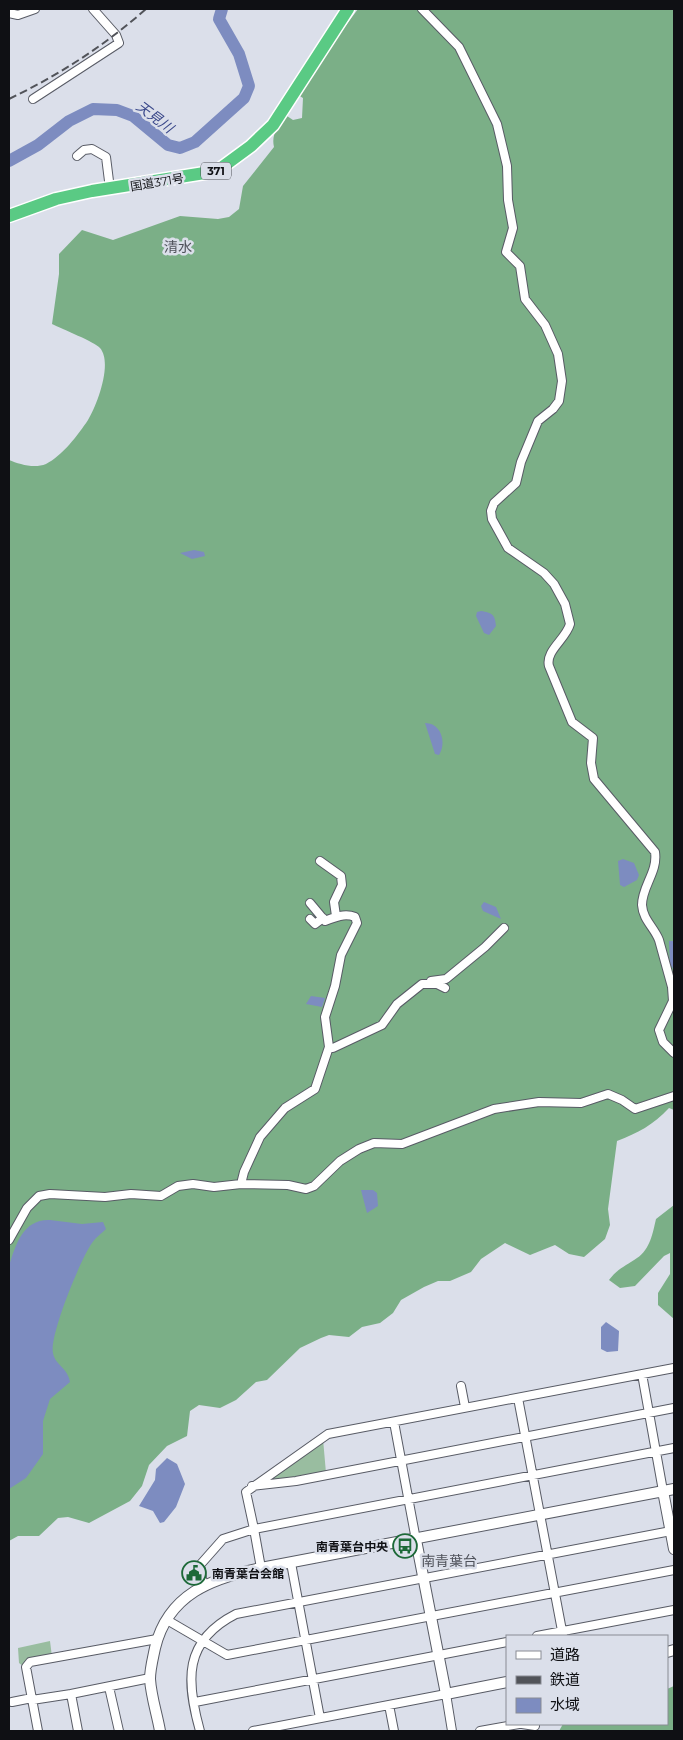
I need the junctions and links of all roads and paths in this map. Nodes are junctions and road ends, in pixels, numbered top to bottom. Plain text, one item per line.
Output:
1 (35, 9) edge
2 (93, 9) edge
3 (348, 9) edge
4 (422, 9) edge
5 (12, 12) edge
6 (33, 99) dead end
7 (77, 156) dead end
8 (110, 189) junction
9 (9, 216) edge
10 (320, 861) dead end
11 (310, 903) dead end
12 (332, 906) dead end
13 (335, 917) junction
14 (323, 918) junction
15 (310, 919) dead end
16 (504, 928) dead end
17 (422, 984) junction
18 (445, 988) dead end
19 (329, 1047) junction
20 (674, 1053) edge
21 (674, 1096) edge
22 (236, 1168) dead end
23 (244, 1172) junction
24 (305, 1178) dead end
25 (242, 1184) junction
26 (302, 1187) junction
27 (9, 1240) edge
28 (674, 1368) edge
29 (642, 1374) junction
30 (461, 1386) dead end
31 (518, 1398) junction
32 (465, 1407) junction
33 (674, 1408) edge
34 (649, 1413) junction
35 (394, 1422) junction
36 (525, 1437) junction
37 (674, 1448) edge
38 (656, 1452) junction
39 (401, 1460) junction
40 (532, 1476) junction
41 (252, 1486) junction
42 (674, 1489) edge
43 (663, 1491) junction
44 (408, 1499) junction
45 (540, 1515) junction
46 (254, 1529) junction
47 (671, 1530) junction
48 (416, 1540) junction
49 (674, 1549) edge
50 (548, 1554) junction
51 (291, 1563) junction
52 (261, 1568) junction
53 (674, 1570) edge
54 (423, 1578) junction
55 (205, 1585) junction
56 (555, 1593) junction
57 (299, 1602) junction
58 (674, 1610) edge
59 (430, 1618) junction
60 (167, 1620) junction
61 (563, 1634) edge
62 (550, 1635) edge
63 (157, 1639) junction
64 (201, 1641) junction
65 (306, 1641) junction
66 (506, 1642) edge
67 (438, 1656) junction
68 (150, 1678) junction
69 (314, 1680) junction
70 (506, 1682) edge
71 (110, 1687) junction
72 (71, 1694) junction
73 (446, 1694) junction
74 (32, 1699) junction
75 (12, 1702) dead end
76 (195, 1702) junction
77 (389, 1705) junction
78 (320, 1718) junction
79 (514, 1725) edge
80 (528, 1725) edge
81 (535, 1726) dead end
82 (38, 1731) edge
83 (78, 1731) edge
84 (119, 1731) edge
85 (160, 1731) edge
86 (200, 1731) edge
87 (253, 1731) edge
88 (394, 1731) edge
89 (452, 1731) edge
90 (480, 1731) edge

1 - 5 street
2 - 6 street
3 - 8 highway, 国道371号 / 371
4 - 20 street
7 - 8 street
8 - 9 highway, 国道371号 / 371
10 - 13 street
11 - 14 street
12 - 13 street
13 - 14 street
13 - 19 street
14 - 15 street
16 - 17 street
17 - 18 street
17 - 19 street
19 - 23 street
21 - 26 street
22 - 23 street
23 - 25 street
24 - 26 street
25 - 26 street
25 - 27 street
28 - 29 street
29 - 31 street
29 - 34 street
30 - 32 street
31 - 32 street
31 - 36 street
32 - 35 street
33 - 34 street
34 - 36 street
34 - 38 street
35 - 39 street
35 - 41 street
36 - 39 street
36 - 40 street
37 - 38 street
38 - 40 street
38 - 43 street
39 - 41 street
39 - 44 street
40 - 44 street
40 - 45 street
41 - 46 street
42 - 43 street
43 - 45 street
43 - 47 street
44 - 46 street
44 - 48 street
45 - 48 street
45 - 50 street
46 - 52 street
46 - 55 street
47 - 49 street
47 - 50 street
48 - 51 street
48 - 54 street
50 - 54 street
50 - 56 street
51 - 52 street
51 - 57 street
52 - 55 street
53 - 56 street
54 - 57 street
54 - 59 street
55 - 60 street
56 - 59 street
56 - 61 street
57 - 64 street
57 - 65 street
58 - 61 street
59 - 65 street
59 - 67 street
60 - 63 street
60 - 64 street
61 - 62 street
63 - 68 street
63 - 74 street
64 - 65 street
64 - 76 street
65 - 69 street
66 - 67 street
67 - 69 street
67 - 73 street
68 - 71 street
68 - 85 street
69 - 76 street
69 - 78 street
70 - 73 street
71 - 72 street
71 - 84 street
72 - 74 street
72 - 83 street
73 - 77 street
73 - 89 street
74 - 75 street
74 - 82 street
76 - 86 street
77 - 78 street
77 - 88 street
78 - 87 street
79 - 90 street
80 - 81 street

